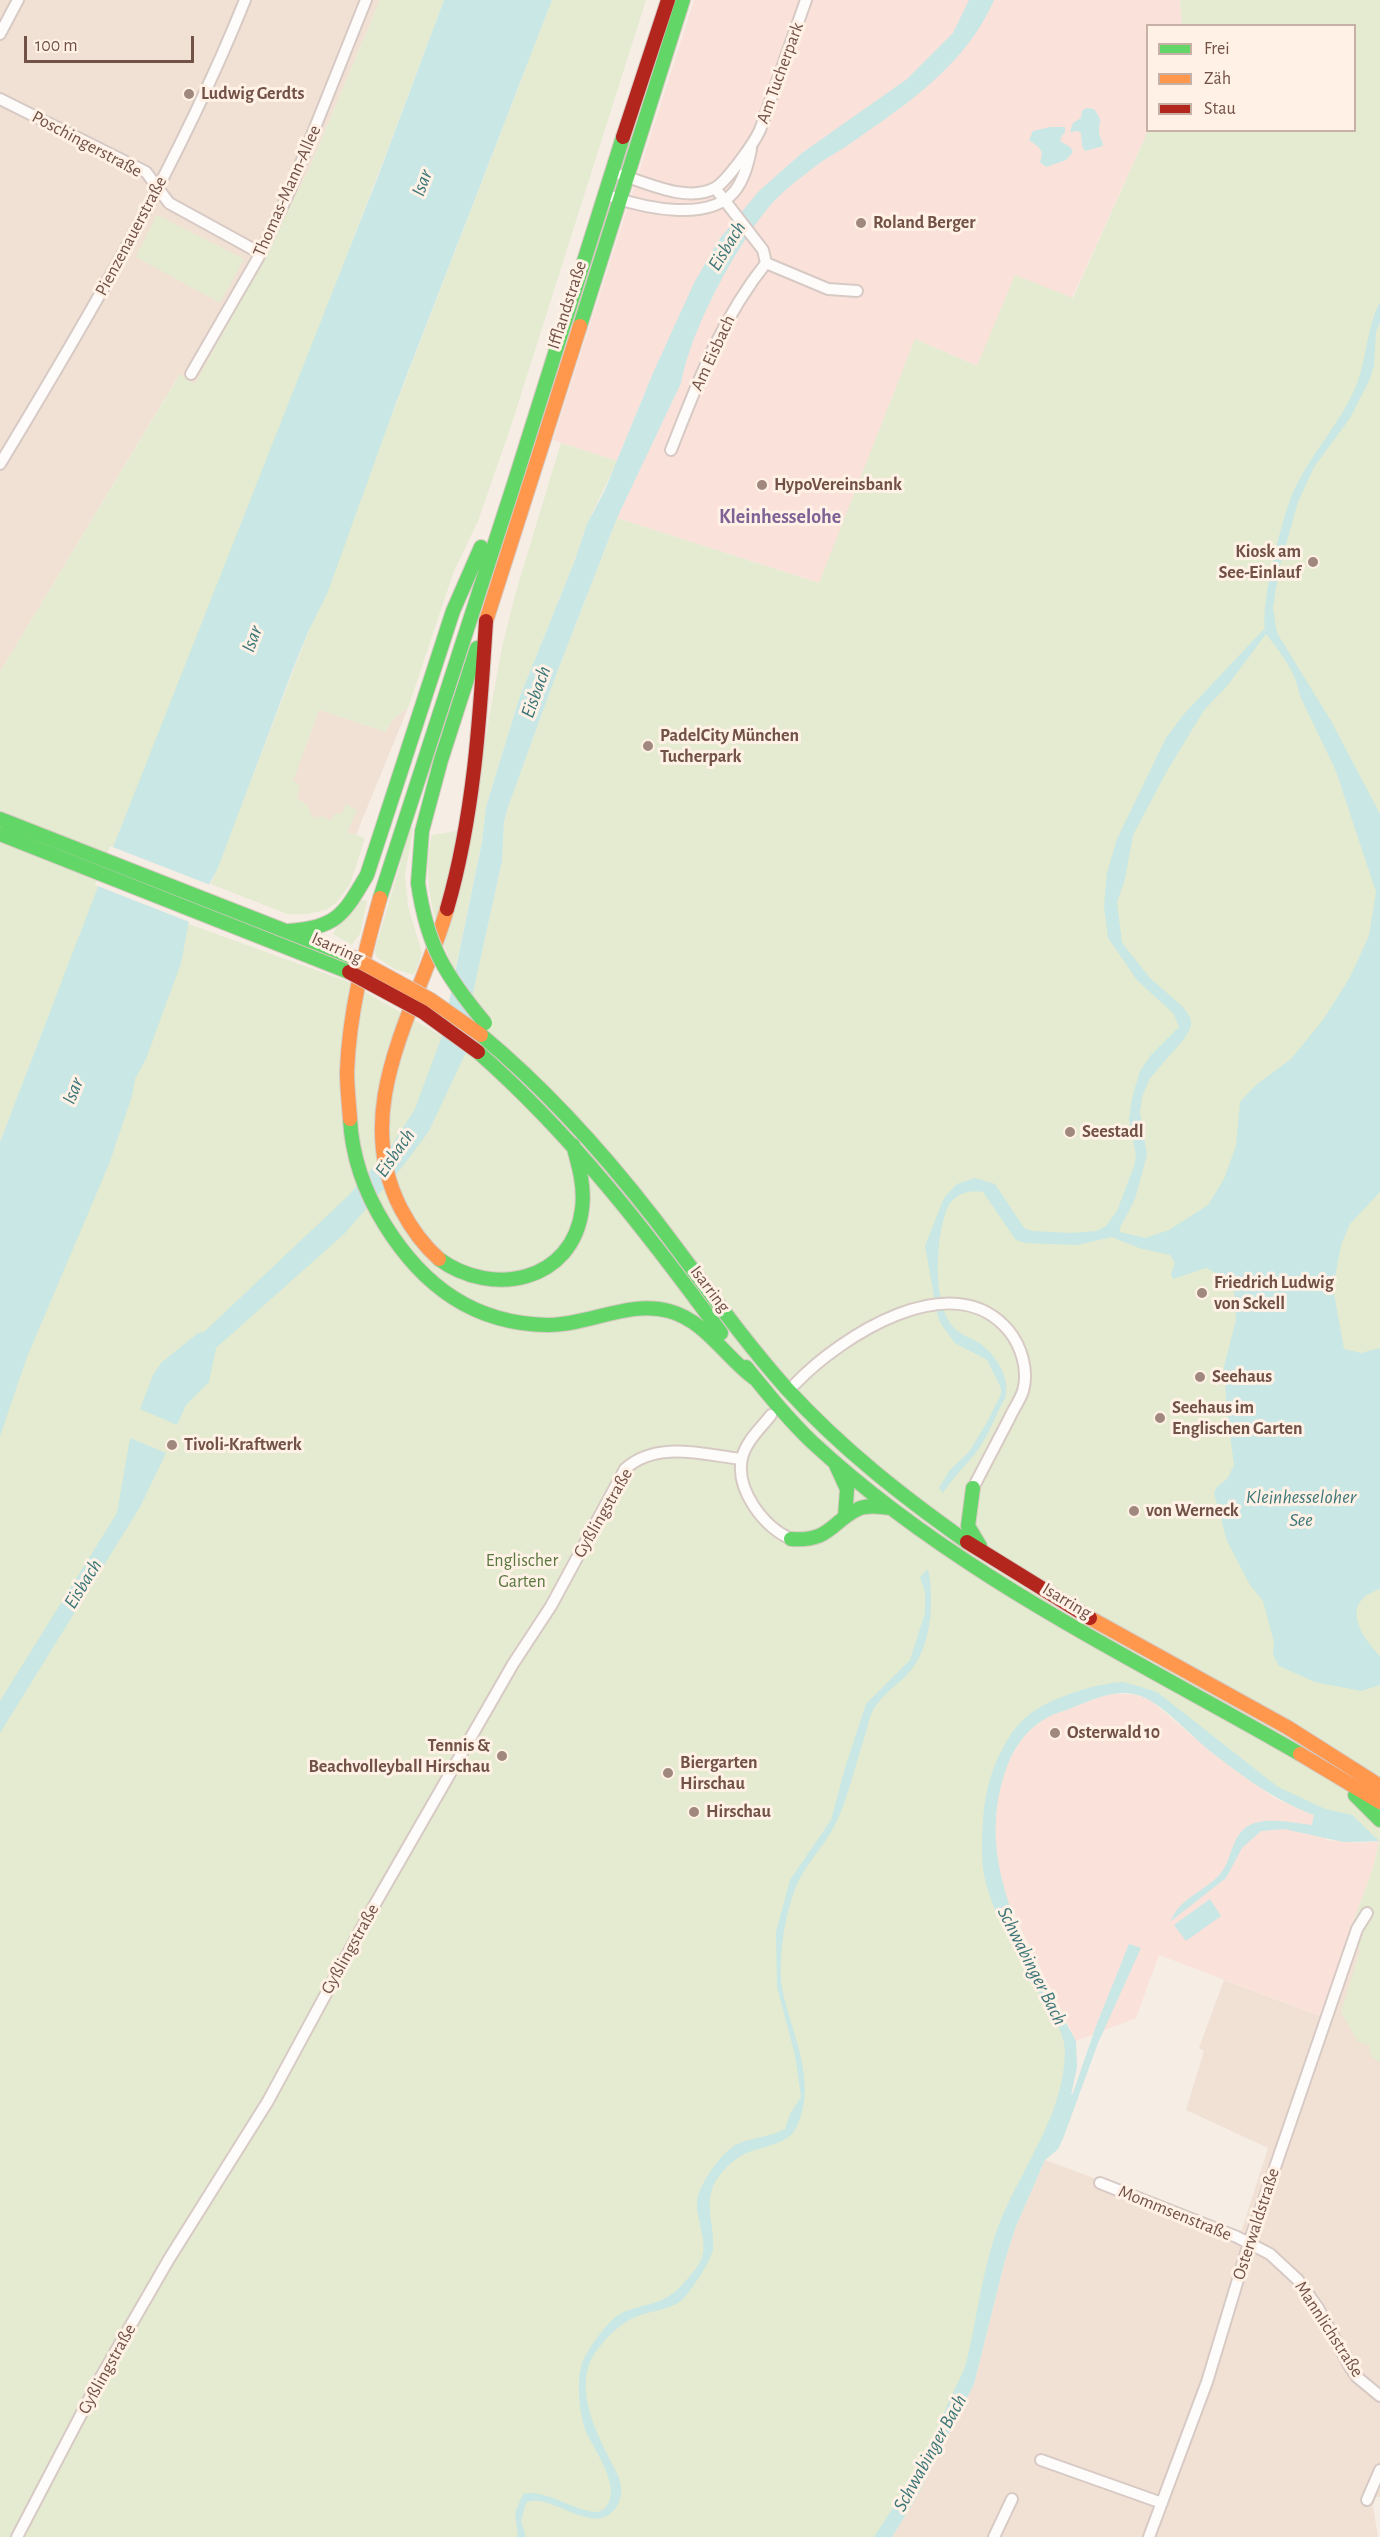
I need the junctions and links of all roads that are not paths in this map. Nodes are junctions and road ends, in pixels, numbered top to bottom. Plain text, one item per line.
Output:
1 (18, 0) edge
2 (245, 0) edge
3 (366, 0) edge
4 (668, 0) edge
5 (683, 0) edge
6 (806, 0) edge
7 (0, 34) edge
8 (0, 99) edge
9 (753, 145) junction
10 (612, 172) junction
11 (627, 177) junction
12 (157, 187) junction
13 (715, 188) junction
14 (604, 195) junction
15 (620, 199) junction
16 (724, 201) junction
17 (260, 253) junction
18 (766, 263) junction
19 (857, 291) dead end
20 (191, 374) dead end
21 (672, 450) dead end
22 (0, 464) edge
23 (513, 487) junction
24 (486, 621) junction
25 (0, 819) edge
26 (0, 834) edge
27 (40, 842) junction
28 (288, 930) junction
29 (483, 1029) junction
30 (572, 1141) junction
31 (754, 1377) junction
32 (795, 1384) dead end
33 (771, 1415) dead end
34 (742, 1459) junction
35 (833, 1460) junction
36 (973, 1488) junction
37 (891, 1509) junction
38 (845, 1517) junction
39 (933, 1518) junction
40 (791, 1539) joint
41 (993, 1558) junction
42 (1341, 1759) junction
43 (1380, 1779) edge
44 (1345, 1780) junction
45 (1380, 1786) edge
46 (1380, 1802) edge
47 (1380, 1820) edge
48 (1367, 1913) dead end
49 (1100, 2183) dead end
50 (1249, 2243) junction
51 (1380, 2396) edge
52 (1041, 2460) dead end
53 (1380, 2470) edge
54 (1012, 2499) dead end
55 (1367, 2500) dead end
56 (1162, 2503) junction
57 (17, 2537) edge
58 (994, 2537) edge
59 (1149, 2537) edge

1 - 7 street
2 - 12 street, Pienzenauerstraße
3 - 17 street, Thomas-Mann-Allee
4 - 10 main road, Ifflandstraße
5 - 11 main road, Ifflandstraße
6 - 9 street, Am Tucherpark
8 - 12 street, Poschingerstraße
9 - 13 street, Am Tucherpark
9 - 16 street, Am Tucherpark
10 - 11 street
10 - 14 main road, Ifflandstraße
11 - 13 street
11 - 15 main road, Ifflandstraße
12 - 17 street, Poschingerstraße
12 - 22 street, Pienzenauerstraße
13 - 16 street
14 - 15 street
14 - 23 main road, Ifflandstraße
15 - 16 street
15 - 24 main road, Ifflandstraße
16 - 18 street
17 - 20 street, Thomas-Mann-Allee
18 - 19 street
18 - 21 street, Am Eisbach
23 - 28 main road
23 - 31 main road
24 - 29 main road, bridge
24 - 30 main road
25 - 27 main road, Isarring
26 - 27 main road, Isarring
27 - 28 main road, Isarring
27 - 30 main road, Isarring, bridge
28 - 29 main road, Isarring, bridge
29 - 39 main road, Isarring
30 - 31 main road, Isarring
31 - 35 main road, Isarring
32 - 36 street
33 - 34 street
34 - 40 street
34 - 57 street, Gyßlingstraße
35 - 37 main road, Isarring
35 - 38 main road
36 - 39 main road
36 - 41 main road
37 - 38 main road
37 - 44 main road, Isarring
38 - 40 main road
39 - 41 main road, Isarring
41 - 42 main road, Isarring
42 - 43 main road
42 - 45 main road, Isarring
44 - 46 main road, Isarring
44 - 47 main road
48 - 50 street, Osterwaldstraße
49 - 50 street, Mommsenstraße
50 - 51 street, Mannlichstraße
50 - 56 street, Osterwaldstraße
52 - 56 street
53 - 55 street
54 - 58 street
56 - 59 street, Osterwaldstraße

